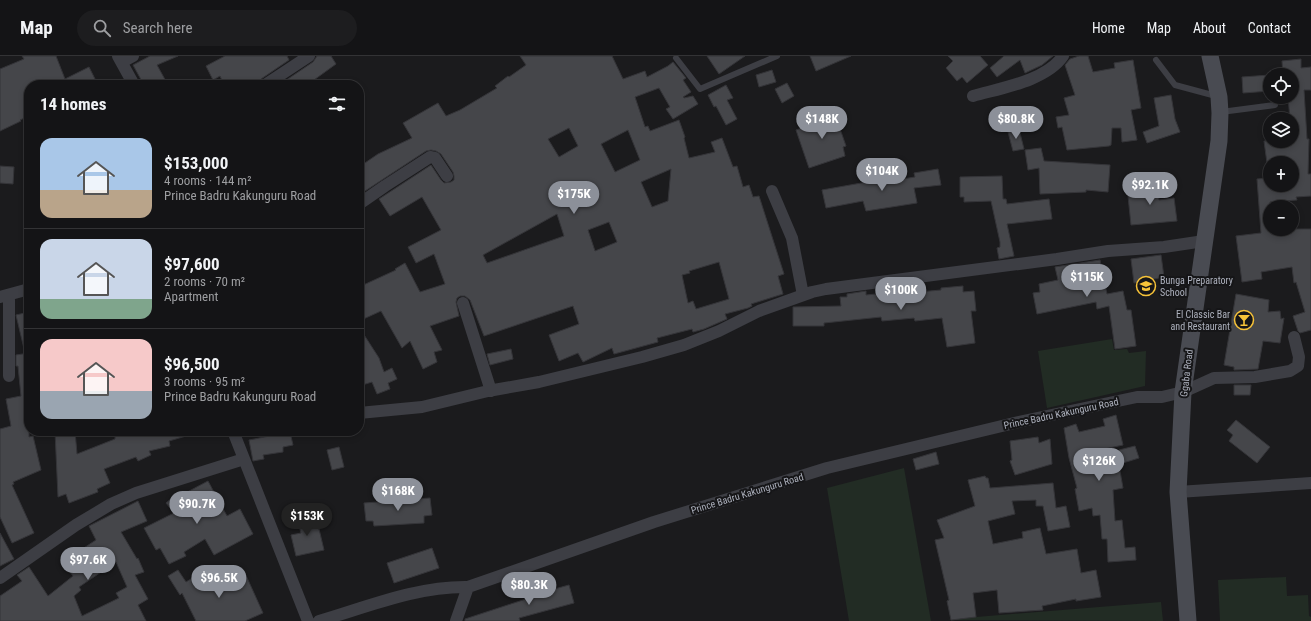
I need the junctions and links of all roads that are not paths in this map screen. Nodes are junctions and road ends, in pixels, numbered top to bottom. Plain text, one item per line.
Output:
1 (133, 56) edge
2 (309, 56) edge
3 (777, 56) edge
4 (1063, 56) edge
5 (1210, 56) edge
6 (676, 58) dead end
7 (120, 59) edge
8 (1156, 60) dead end
9 (131, 80) edge
10 (273, 80) edge
11 (974, 96) dead end
12 (1219, 105) junction
13 (1275, 105) dead end
14 (447, 176) dead end
15 (772, 191) dead end
16 (364, 201) edge
17 (1204, 241) junction
18 (24, 290) edge
19 (803, 295) junction
20 (4, 296) edge
21 (463, 303) dead end
22 (1294, 337) dead end
23 (9, 376) dead end
24 (491, 391) junction
25 (1183, 392) junction
26 (364, 413) edge
27 (235, 436) edge
28 (244, 458) junction
29 (1311, 483) edge
30 (1178, 492) junction
31 (0, 578) edge
32 (468, 587) junction
33 (308, 621) edge
34 (319, 621) edge
35 (456, 621) edge
36 (1188, 621) edge

1 - 7 street
2 - 10 street
3 - 6 lane
4 - 11 street
5 - 12 main road, Ggaba Road
7 - 9 street
8 - 12 lane
12 - 13 lane
12 - 17 main road, Ggaba Road
14 - 16 street
15 - 19 street
17 - 19 street
17 - 25 main road, Ggaba Road
18 - 20 street
19 - 24 street
20 - 23 street
21 - 24 street
22 - 25 street, Prince Badru Kakunguru Road
24 - 26 street
25 - 30 main road, Ggaba Road
25 - 32 street, Prince Badru Kakunguru Road
27 - 28 street
28 - 31 street
28 - 33 street
29 - 30 street
30 - 36 main road, Ggaba Road
32 - 34 street, Prince Badru Kakunguru Road
32 - 35 street

